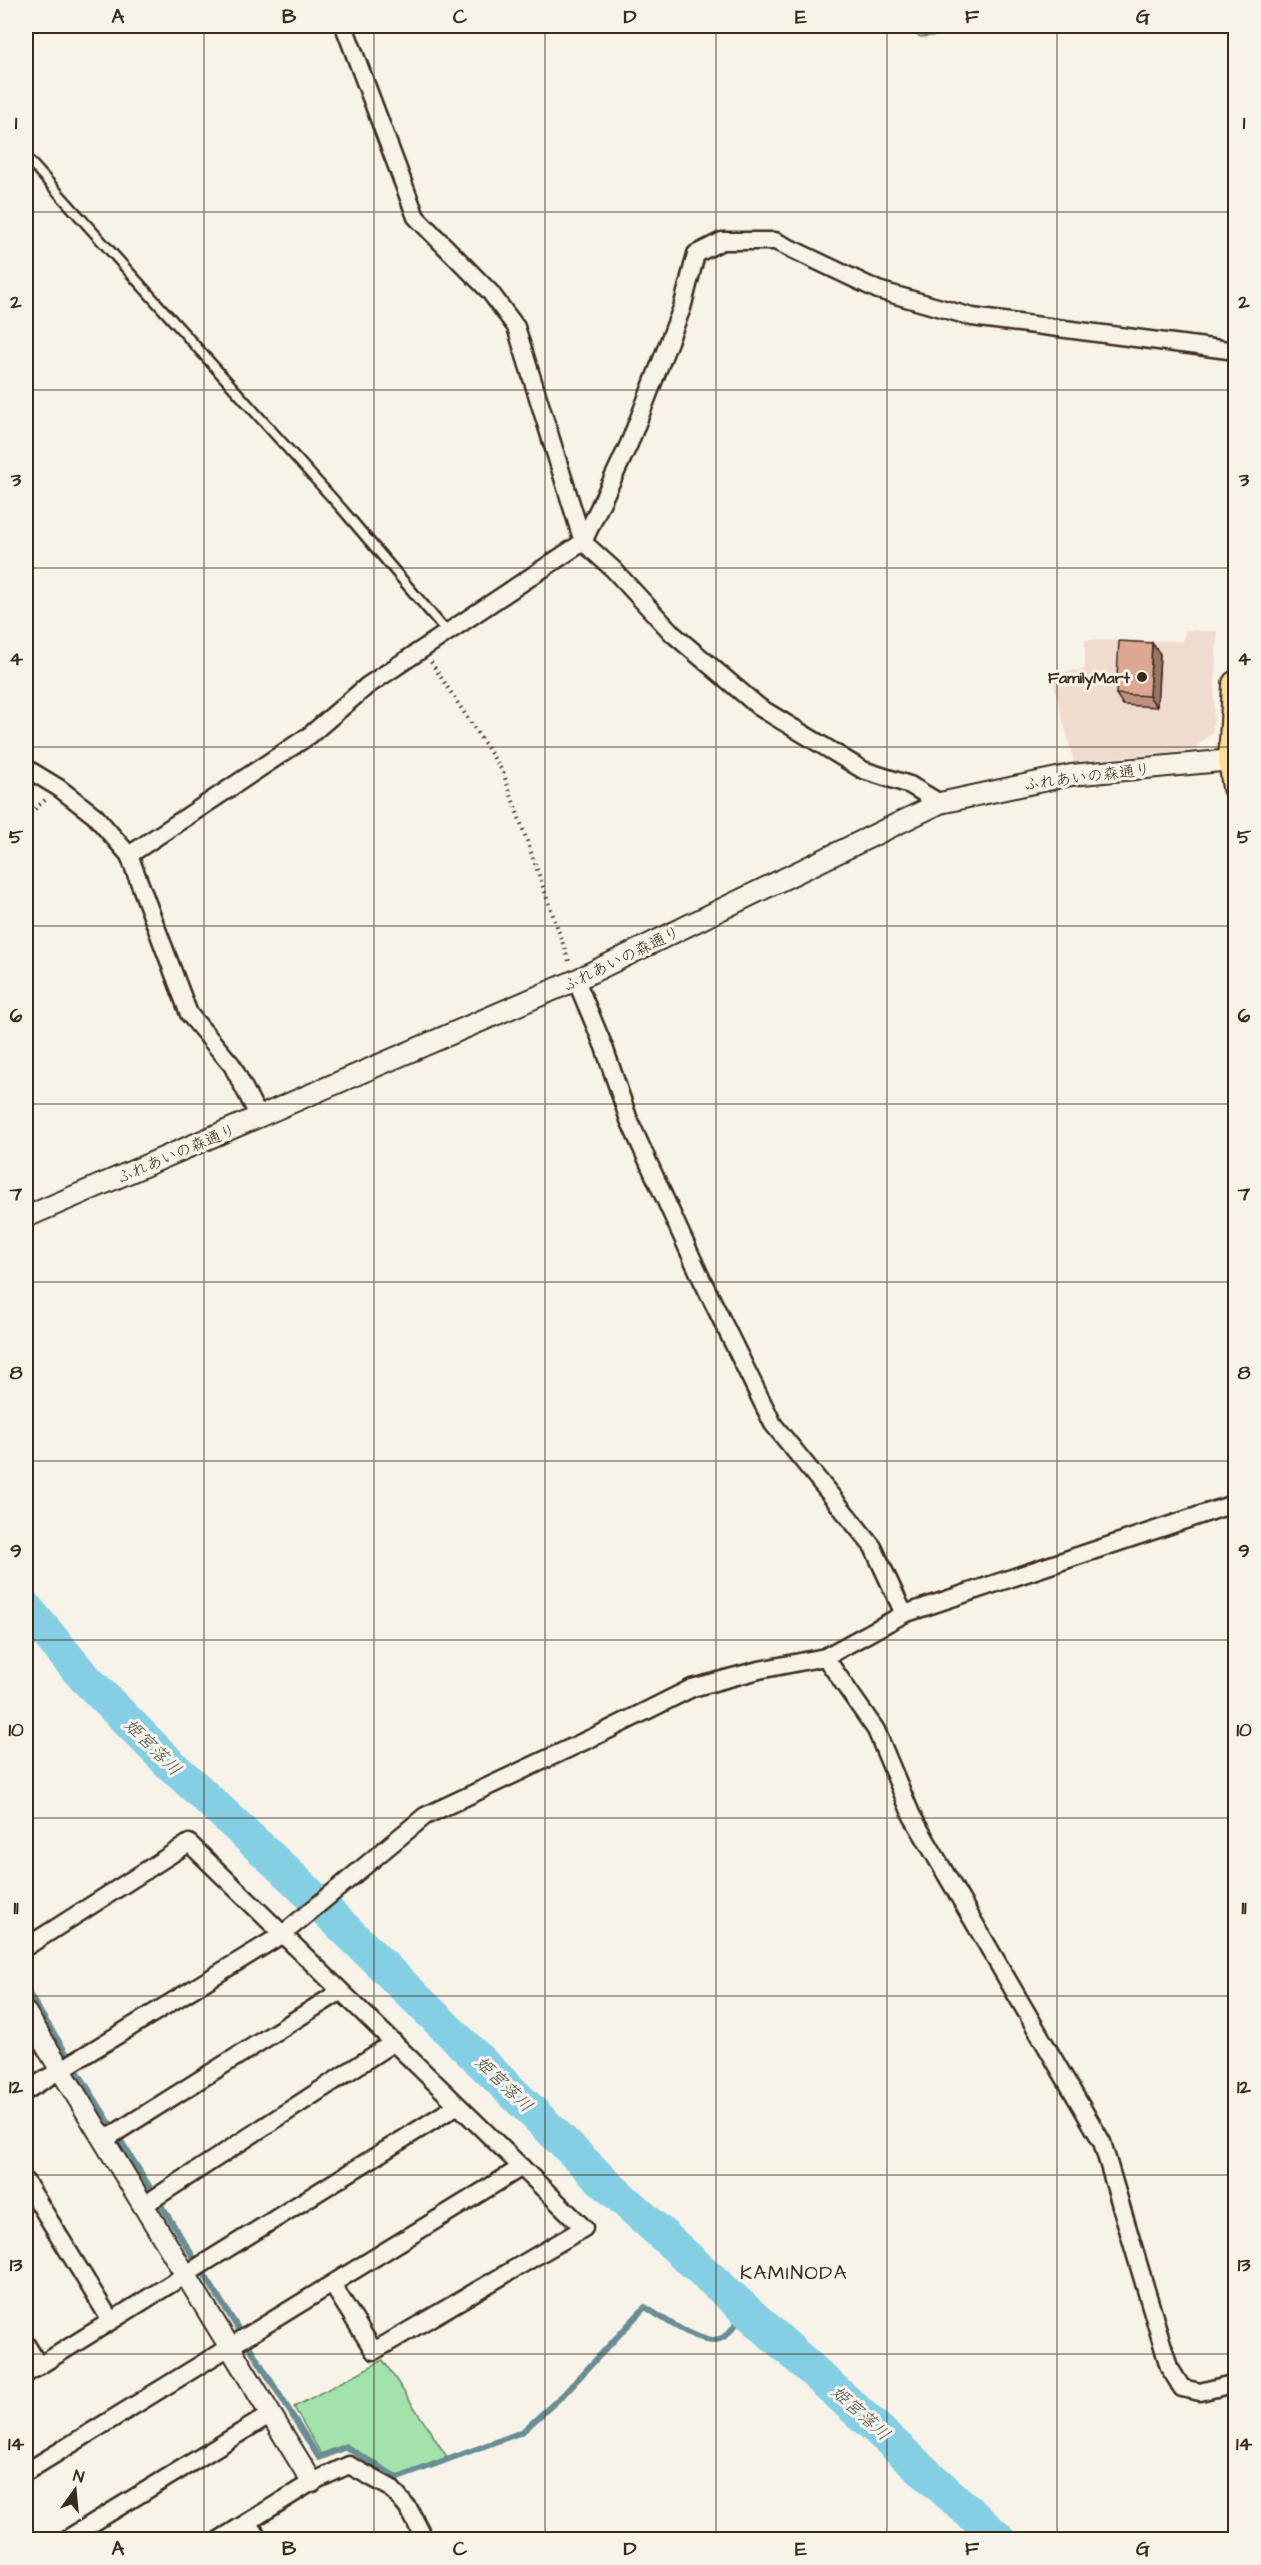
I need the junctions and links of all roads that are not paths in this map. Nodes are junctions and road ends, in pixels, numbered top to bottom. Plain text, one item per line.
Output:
1 (344, 26) edge
2 (26, 158) edge
3 (1236, 351) edge
4 (583, 542) junction
5 (447, 632) junction
6 (1236, 684) edge
7 (1232, 760) junction
8 (26, 768) edge
9 (1236, 788) edge
10 (940, 803) junction
11 (129, 855) junction
12 (576, 980) junction
13 (259, 1117) junction
14 (26, 1217) edge
15 (1236, 1503) edge
16 (904, 1614) junction
17 (825, 1657) junction
18 (288, 1929) junction
19 (26, 1947) edge
20 (341, 1991) junction
21 (26, 2013) edge
22 (394, 2043) junction
23 (60, 2069) junction
24 (26, 2091) edge
25 (458, 2105) junction
26 (104, 2140) junction
27 (522, 2167) junction
28 (26, 2182) edge
29 (144, 2205) junction
30 (186, 2274) junction
31 (332, 2284) junction
32 (111, 2321) junction
33 (26, 2343) edge
34 (230, 2348) junction
35 (32, 2370) edge
36 (1236, 2383) edge
37 (271, 2414) junction
38 (26, 2472) edge
39 (312, 2482) junction
40 (249, 2522) junction
41 (65, 2540) edge
42 (219, 2540) edge
43 (260, 2540) edge
44 (425, 2540) edge

1 - 4 street
2 - 5 lane
3 - 4 street
4 - 5 street
4 - 10 street
5 - 11 street
6 - 7 main road
7 - 9 main road
7 - 10 street, ふれあいの森通り
8 - 11 street
10 - 12 street, ふれあいの森通り
11 - 13 street
12 - 13 street, ふれあいの森通り
12 - 16 street
13 - 14 street, ふれあいの森通り
15 - 16 street
16 - 17 street
17 - 18 street
17 - 36 street
18 - 19 street
18 - 20 street
18 - 23 street
20 - 22 street
20 - 26 street
21 - 23 street
22 - 25 street
22 - 29 street
23 - 24 street
23 - 26 street
25 - 27 street
25 - 30 street
26 - 29 street
27 - 31 street
27 - 31 street
28 - 32 street
29 - 30 street
30 - 32 street
30 - 34 street
31 - 34 street
32 - 35 street
33 - 35 street
34 - 37 street
34 - 38 street
37 - 39 street
37 - 41 street
39 - 40 street
39 - 44 street
40 - 42 street
40 - 43 street

